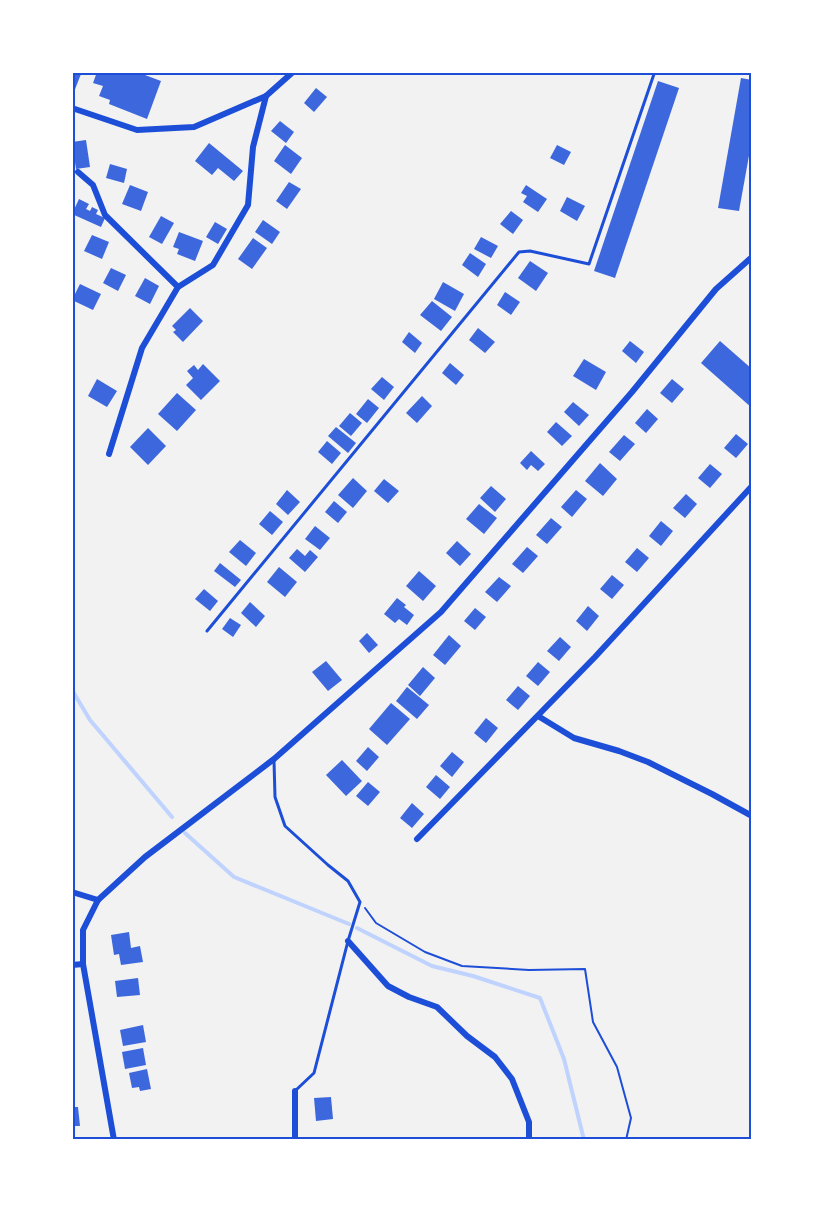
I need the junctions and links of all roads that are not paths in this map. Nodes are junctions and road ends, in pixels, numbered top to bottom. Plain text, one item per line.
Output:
1 (293, 72) edge
2 (654, 74) dead end
3 (266, 96) junction
4 (72, 108) edge
5 (78, 171) dead end
6 (752, 257) edge
7 (178, 287) junction
8 (109, 454) dead end
9 (752, 486) edge
10 (207, 631) dead end
11 (538, 716) junction
12 (274, 759) junction
13 (752, 816) edge
14 (417, 839) dead end
15 (72, 892) edge
16 (98, 900) junction
17 (348, 941) junction
18 (83, 964) junction
19 (72, 965) edge
20 (295, 1091) joint
21 (114, 1140) edge
22 (295, 1140) edge
23 (529, 1140) edge

1 - 3 street
2 - 10 lane
3 - 4 street
3 - 7 street
5 - 7 street
6 - 12 street
7 - 8 street
9 - 11 street
11 - 13 street
11 - 14 street
12 - 16 street
12 - 17 lane
15 - 16 street
16 - 18 street
17 - 20 lane
17 - 23 street
18 - 19 street
18 - 21 street
20 - 22 street

